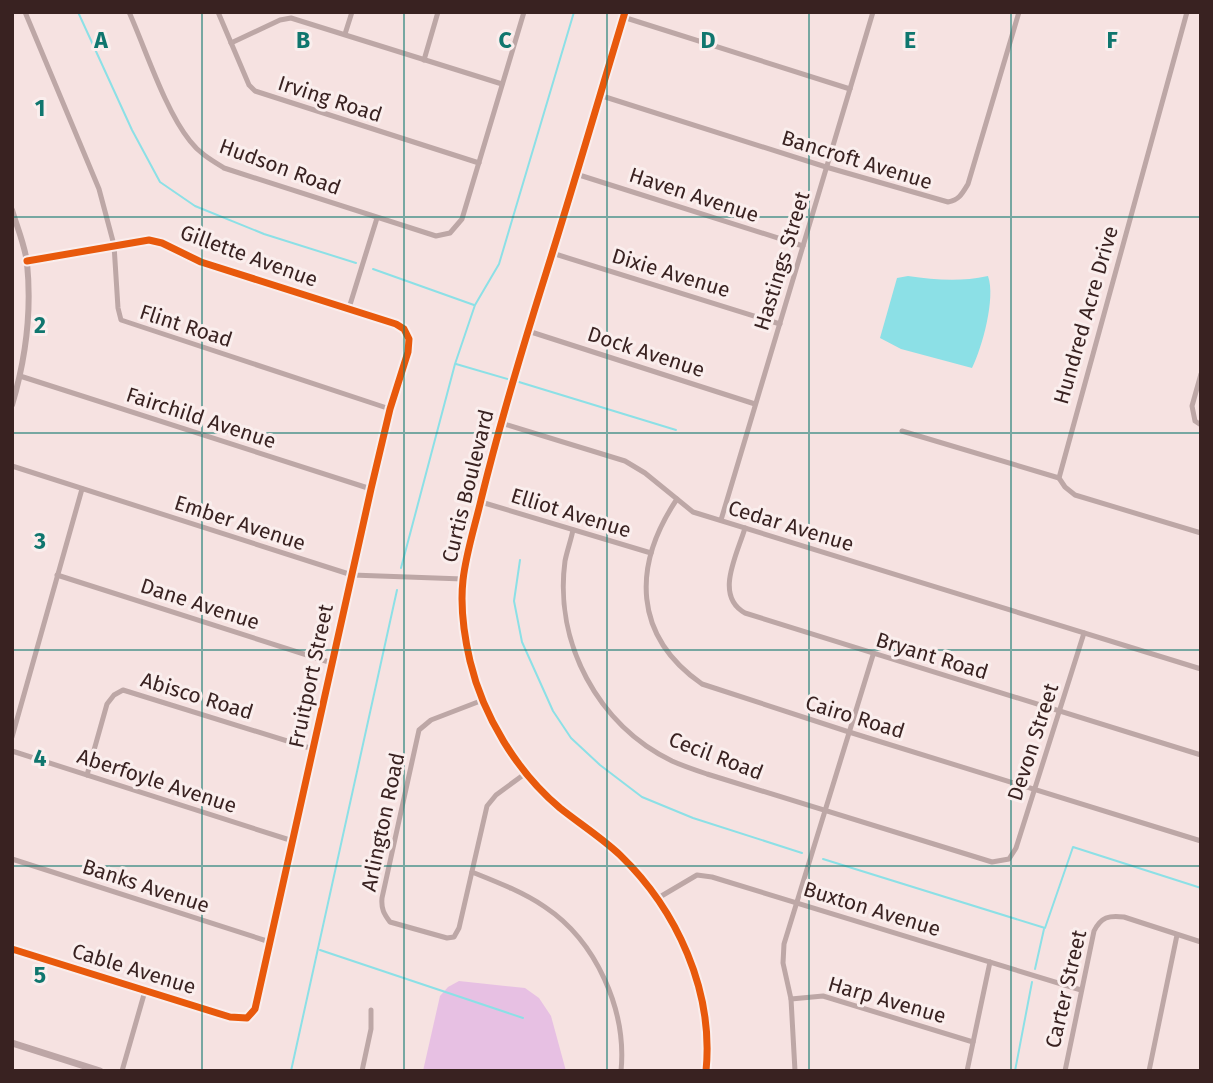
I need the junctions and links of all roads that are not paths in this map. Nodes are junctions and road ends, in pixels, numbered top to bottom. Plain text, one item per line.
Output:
1 (25, 12) edge
2 (130, 12) edge
3 (218, 12) edge
4 (352, 12) edge
5 (439, 12) edge
6 (524, 12) edge
7 (873, 12) edge
8 (1019, 12) edge
9 (1187, 12) edge
10 (624, 14) edge
11 (345, 34) junction
12 (231, 43) junction
13 (424, 60) junction
14 (502, 84) junction
15 (850, 89) junction
16 (599, 95) junction
17 (479, 163) junction
18 (826, 167) junction
19 (576, 174) junction
20 (12, 210) edge
21 (377, 218) junction
22 (114, 245) junction
23 (803, 246) junction
24 (552, 253) junction
25 (27, 261) junction
26 (349, 308) junction
27 (779, 324) junction
28 (528, 331) junction
29 (409, 339) joint
30 (1201, 374) edge
31 (20, 376) junction
32 (755, 404) junction
33 (12, 405) edge
34 (390, 409) junction
35 (501, 423) junction
36 (1198, 423) edge
37 (902, 431) dead end
38 (12, 466) edge
39 (1059, 478) junction
40 (82, 489) junction
41 (372, 489) junction
42 (677, 499) junction
43 (481, 502) junction
44 (721, 520) junction
45 (745, 528) junction
46 (573, 530) junction
47 (1201, 533) edge
48 (651, 553) junction
49 (57, 575) junction
50 (352, 575) junction
51 (463, 579) junction
52 (1084, 633) junction
53 (873, 655) junction
54 (332, 663) junction
55 (1201, 669) edge
56 (482, 700) junction
57 (1060, 711) junction
58 (849, 732) junction
59 (12, 737) edge
60 (313, 749) junction
61 (12, 751) edge
62 (1201, 755) edge
63 (526, 773) junction
64 (86, 775) junction
65 (1034, 789) junction
66 (825, 810) junction
67 (293, 841) junction
68 (1201, 841) edge
69 (12, 859) edge
70 (1009, 859) joint
71 (472, 872) junction
72 (658, 898) junction
73 (796, 902) junction
74 (1177, 935) junction
75 (270, 942) junction
76 (1201, 942) edge
77 (12, 949) edge
78 (990, 962) junction
79 (1081, 990) junction
80 (145, 991) junction
81 (791, 999) junction
82 (372, 1010) dead end
83 (247, 1018) joint
84 (973, 1042) junction
85 (12, 1043) edge
86 (100, 1071) edge
87 (122, 1071) edge
88 (362, 1071) edge
89 (621, 1071) edge
90 (706, 1071) edge
91 (795, 1071) edge
92 (967, 1071) edge
93 (1065, 1071) edge
94 (1149, 1071) edge

1 - 22 street, Flint Road
2 - 21 street, Hudson Road
3 - 12 street, Irving Road
4 - 11 street
5 - 13 street
6 - 14 street
7 - 15 street, Hastings Street
8 - 18 street, Bancroft Avenue
9 - 39 street, Hundred Acre Drive
10 - 15 street
10 - 16 street, Curtis Boulevard
11 - 12 street
11 - 13 street
12 - 17 street, Irving Road
13 - 14 street
14 - 17 street
15 - 18 street, Hastings Street
16 - 18 street, Bancroft Avenue
16 - 19 street, Curtis Boulevard
17 - 21 street, Hudson Road
18 - 23 street, Hastings Street
19 - 23 street, Haven Avenue
19 - 24 street, Curtis Boulevard
20 - 25 street
21 - 26 street
22 - 25 street, Gillette Avenue
22 - 26 street, Gillette Avenue
22 - 34 street, Flint Road
23 - 27 street, Hastings Street
24 - 27 street, Dixie Avenue
24 - 28 street, Curtis Boulevard
25 - 31 street
26 - 29 street, Gillette Avenue
27 - 32 street, Hastings Street
28 - 32 street, Dock Avenue
28 - 35 street, Curtis Boulevard
29 - 34 street, Fruitport Street
30 - 36 street
31 - 33 street
31 - 41 street, Fairchild Avenue
32 - 44 street, Hastings Street
34 - 41 street, Fruitport Street
35 - 42 street, Cedar Avenue
35 - 43 street, Curtis Boulevard
37 - 39 street
38 - 40 street, Ember Avenue
39 - 47 street
40 - 49 street
40 - 50 street, Ember Avenue
41 - 50 street, Fruitport Street
42 - 44 street, Cedar Avenue
42 - 48 street, Cairo Road
43 - 46 street, Elliot Avenue
43 - 51 street, Curtis Boulevard
44 - 45 street, Cedar Avenue
45 - 52 street, Cedar Avenue
45 - 53 street, Bryant Road
46 - 48 street, Elliot Avenue
46 - 66 street, Cecil Road
48 - 58 street, Cairo Road
49 - 54 street, Dane Avenue
49 - 59 street
50 - 51 street, Ember Avenue
50 - 54 street, Fruitport Street
51 - 56 street, Curtis Boulevard
52 - 55 street, Cedar Avenue
52 - 57 street, Devon Street
53 - 57 street, Bryant Road
53 - 58 street
54 - 60 street, Fruitport Street
56 - 63 street, Curtis Boulevard
56 - 71 street, Arlington Road
57 - 62 street, Bryant Road
57 - 65 street, Devon Street
58 - 65 street, Cairo Road
58 - 66 street
60 - 64 street, Abisco Road
60 - 67 street, Fruitport Street
61 - 64 street, Aberfoyle Avenue
63 - 71 street
63 - 72 street, Curtis Boulevard
64 - 67 street, Aberfoyle Avenue
65 - 68 street, Cairo Road
65 - 70 street, Devon Street
66 - 70 street, Cecil Road
66 - 73 street
67 - 75 street, Fruitport Street
69 - 75 street, Banks Avenue
71 - 89 street
72 - 73 street, Buxton Avenue
72 - 90 street, Curtis Boulevard
73 - 78 street, Buxton Avenue
73 - 81 street
74 - 76 street
74 - 79 street, Carter Street
74 - 94 street
75 - 83 street, Fruitport Street
77 - 80 street, Cable Avenue
78 - 79 street, Buxton Avenue
78 - 84 street
79 - 93 street, Carter Street
80 - 83 street, Cable Avenue
80 - 87 street
81 - 84 street, Harp Avenue
81 - 91 street
82 - 88 street
84 - 92 street
85 - 86 main road

